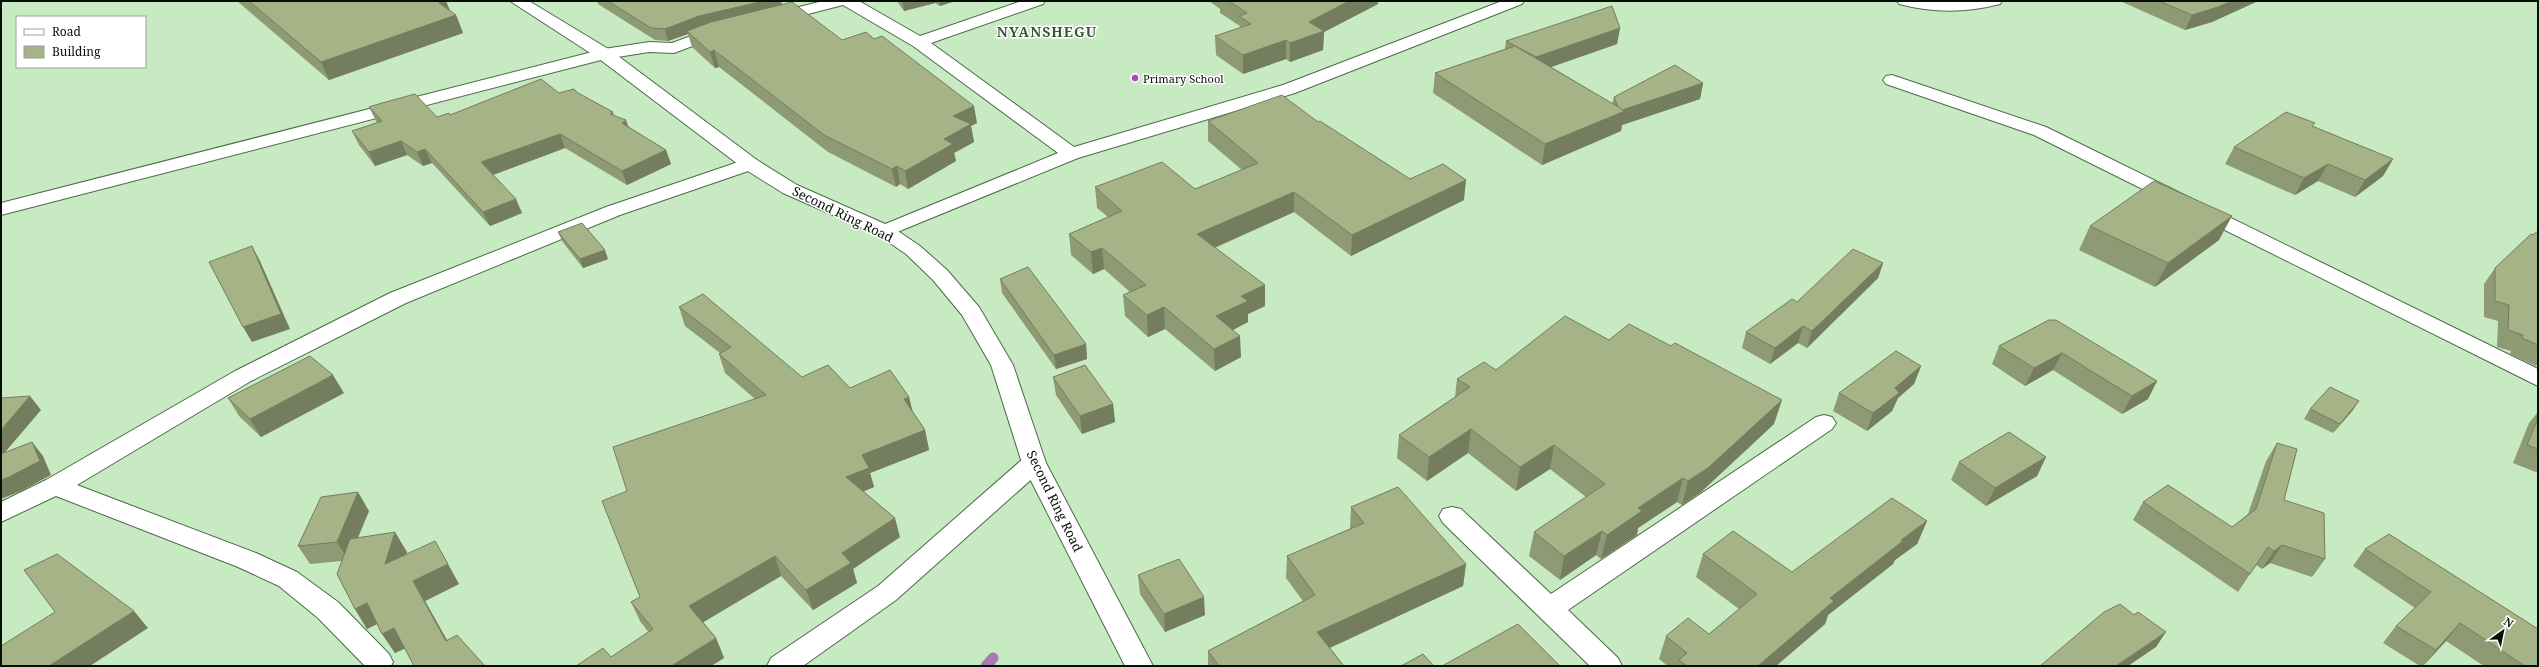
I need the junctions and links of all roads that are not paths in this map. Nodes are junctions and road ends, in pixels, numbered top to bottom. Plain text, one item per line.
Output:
1 (518, 1) edge
2 (842, 1) edge
3 (847, 1) edge
4 (1037, 1) edge
5 (1516, 1) edge
6 (1905, 1) edge
7 (1994, 1) edge
8 (761, 20) edge
9 (731, 28) edge
10 (919, 42) junction
11 (604, 54) junction
12 (1892, 80) dead end
13 (1071, 154) junction
14 (750, 164) junction
15 (1, 209) edge
16 (885, 231) junction
17 (2538, 378) edge
18 (1824, 423) dead end
19 (1034, 463) junction
20 (55, 486) junction
21 (1, 513) edge
22 (1452, 516) dead end
23 (1548, 610) junction
24 (379, 662) dead end
25 (781, 666) edge
26 (1139, 666) edge
27 (1608, 666) edge

1 - 11 street, Second Ring Road
2 - 8 street
3 - 10 street
4 - 10 street
5 - 13 street
6 - 7 street
9 - 11 street
10 - 13 street
11 - 14 street, Second Ring Road
11 - 15 street
12 - 17 street
13 - 16 street
14 - 16 street, Second Ring Road
14 - 20 street
16 - 19 street, Second Ring Road
18 - 23 street
19 - 25 street
19 - 26 street, Second Ring Road
20 - 21 street
20 - 24 street
22 - 23 street
23 - 27 street

